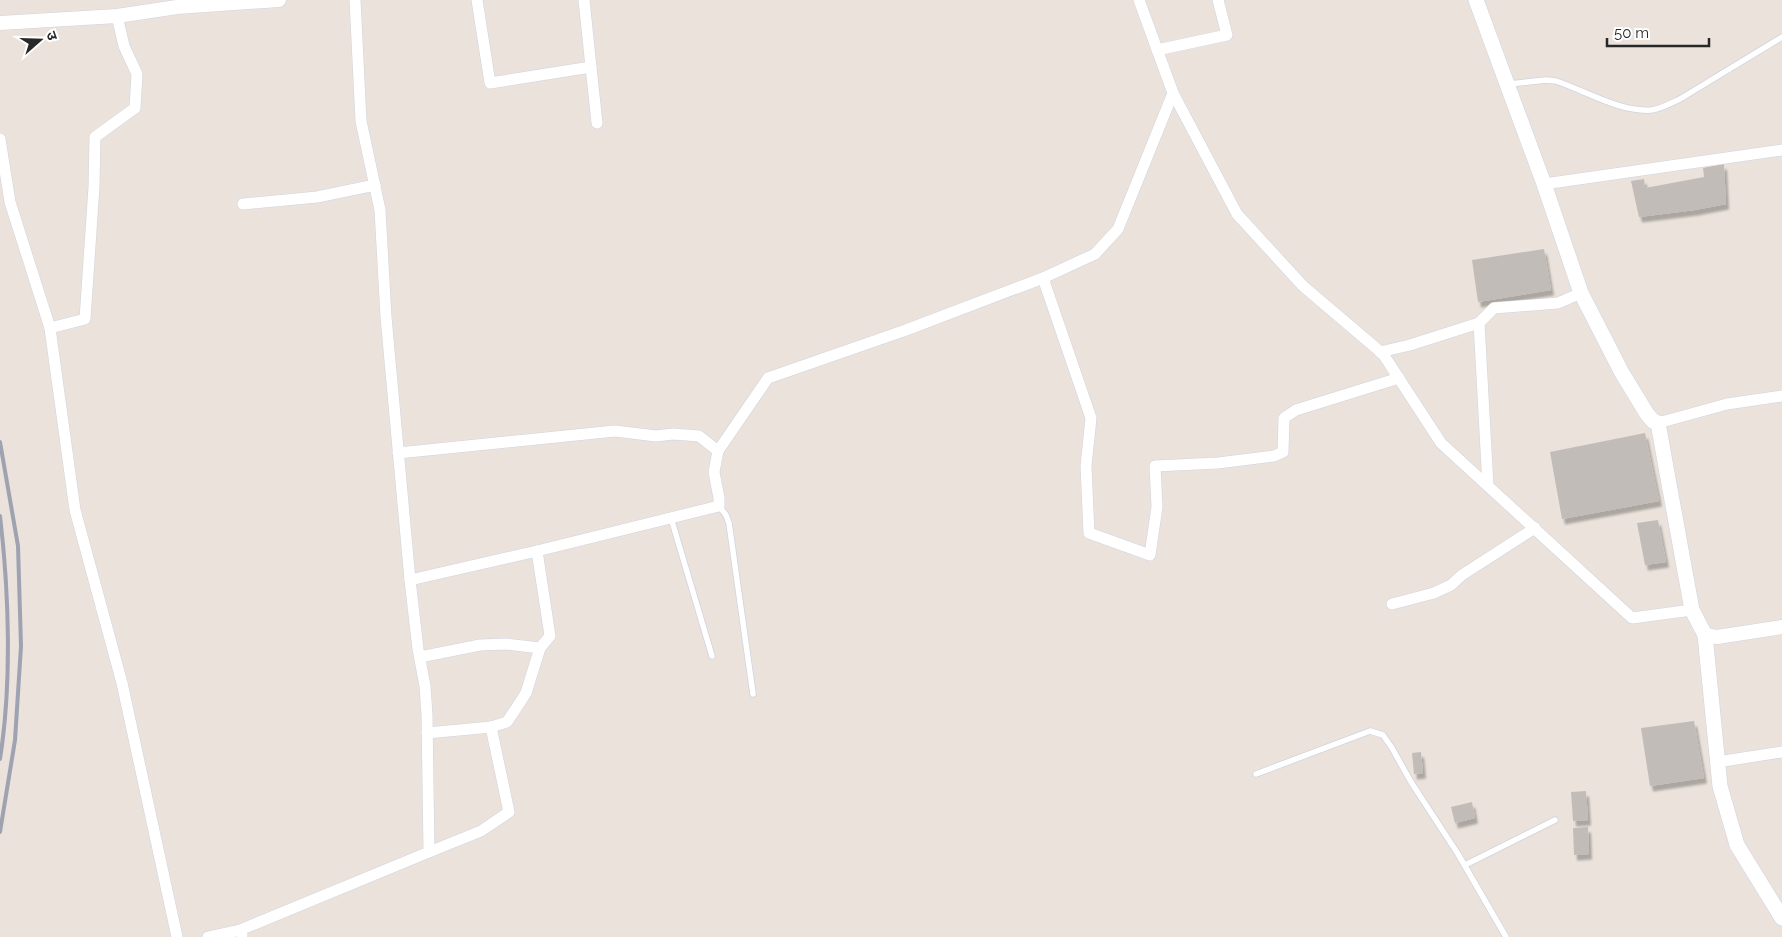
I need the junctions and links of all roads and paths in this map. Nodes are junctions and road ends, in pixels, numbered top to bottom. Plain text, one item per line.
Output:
1 (159, 0) edge
2 (279, 0) edge
3 (355, 0) edge
4 (477, 0) edge
5 (584, 0) edge
6 (1139, 0) edge
7 (1218, 0) edge
8 (1476, 0) edge
9 (235, 2) edge
10 (177, 7) junction
11 (117, 16) junction
12 (0, 23) edge
13 (1782, 37) edge
14 (1157, 50) junction
15 (591, 67) junction
16 (1507, 84) junction
17 (1173, 93) junction
18 (597, 123) dead end
19 (0, 140) edge
20 (1782, 150) edge
21 (1544, 184) junction
22 (375, 185) junction
23 (243, 204) dead end
24 (1043, 278) junction
25 (1581, 294) junction
26 (1479, 323) junction
27 (50, 328) junction
28 (1380, 352) junction
29 (1398, 378) junction
30 (1782, 396) edge
31 (1658, 424) junction
32 (718, 451) junction
33 (398, 453) junction
34 (1488, 486) junction
35 (719, 506) junction
36 (671, 518) junction
37 (1535, 528) junction
38 (537, 551) junction
39 (410, 580) junction
40 (1392, 604) dead end
41 (1692, 610) junction
42 (1782, 627) edge
43 (1705, 635) junction
44 (540, 648) junction
45 (712, 656) dead end
46 (420, 658) junction
47 (753, 694) dead end
48 (491, 727) junction
49 (427, 733) junction
50 (1782, 752) edge
51 (1717, 762) junction
52 (1256, 774) dead end
53 (1555, 820) dead end
54 (429, 852) junction
55 (1465, 865) junction
56 (1782, 918) edge
57 (242, 933) edge
58 (177, 937) edge
59 (208, 937) edge
60 (1506, 937) edge

1 - 10 street
2 - 9 street
3 - 22 street
4 - 15 street
5 - 15 street
6 - 14 street
7 - 14 street
8 - 16 main road
9 - 10 street
10 - 11 street
11 - 12 street
11 - 27 street
13 - 16 lane
14 - 17 street
15 - 18 street
16 - 21 main road
17 - 24 street
17 - 28 street
19 - 27 street
20 - 21 street
21 - 25 main road
22 - 23 street
22 - 33 street
24 - 29 street
24 - 32 street
25 - 26 street
25 - 31 main road
26 - 28 street
26 - 34 street
27 - 58 street
28 - 29 street
29 - 34 street
30 - 31 street
31 - 41 main road
32 - 33 street
32 - 35 street
33 - 39 street
34 - 37 street
35 - 36 street
35 - 47 lane
36 - 38 street
36 - 45 lane
37 - 40 street
37 - 41 street
38 - 39 street
38 - 44 street
39 - 46 street
41 - 43 main road
42 - 43 street
43 - 51 main road
44 - 46 street
44 - 48 street
46 - 49 street
48 - 49 street
48 - 54 street
49 - 54 street
50 - 51 street
51 - 56 main road
52 - 55 lane
53 - 55 lane
54 - 57 street
55 - 60 lane
57 - 59 street

